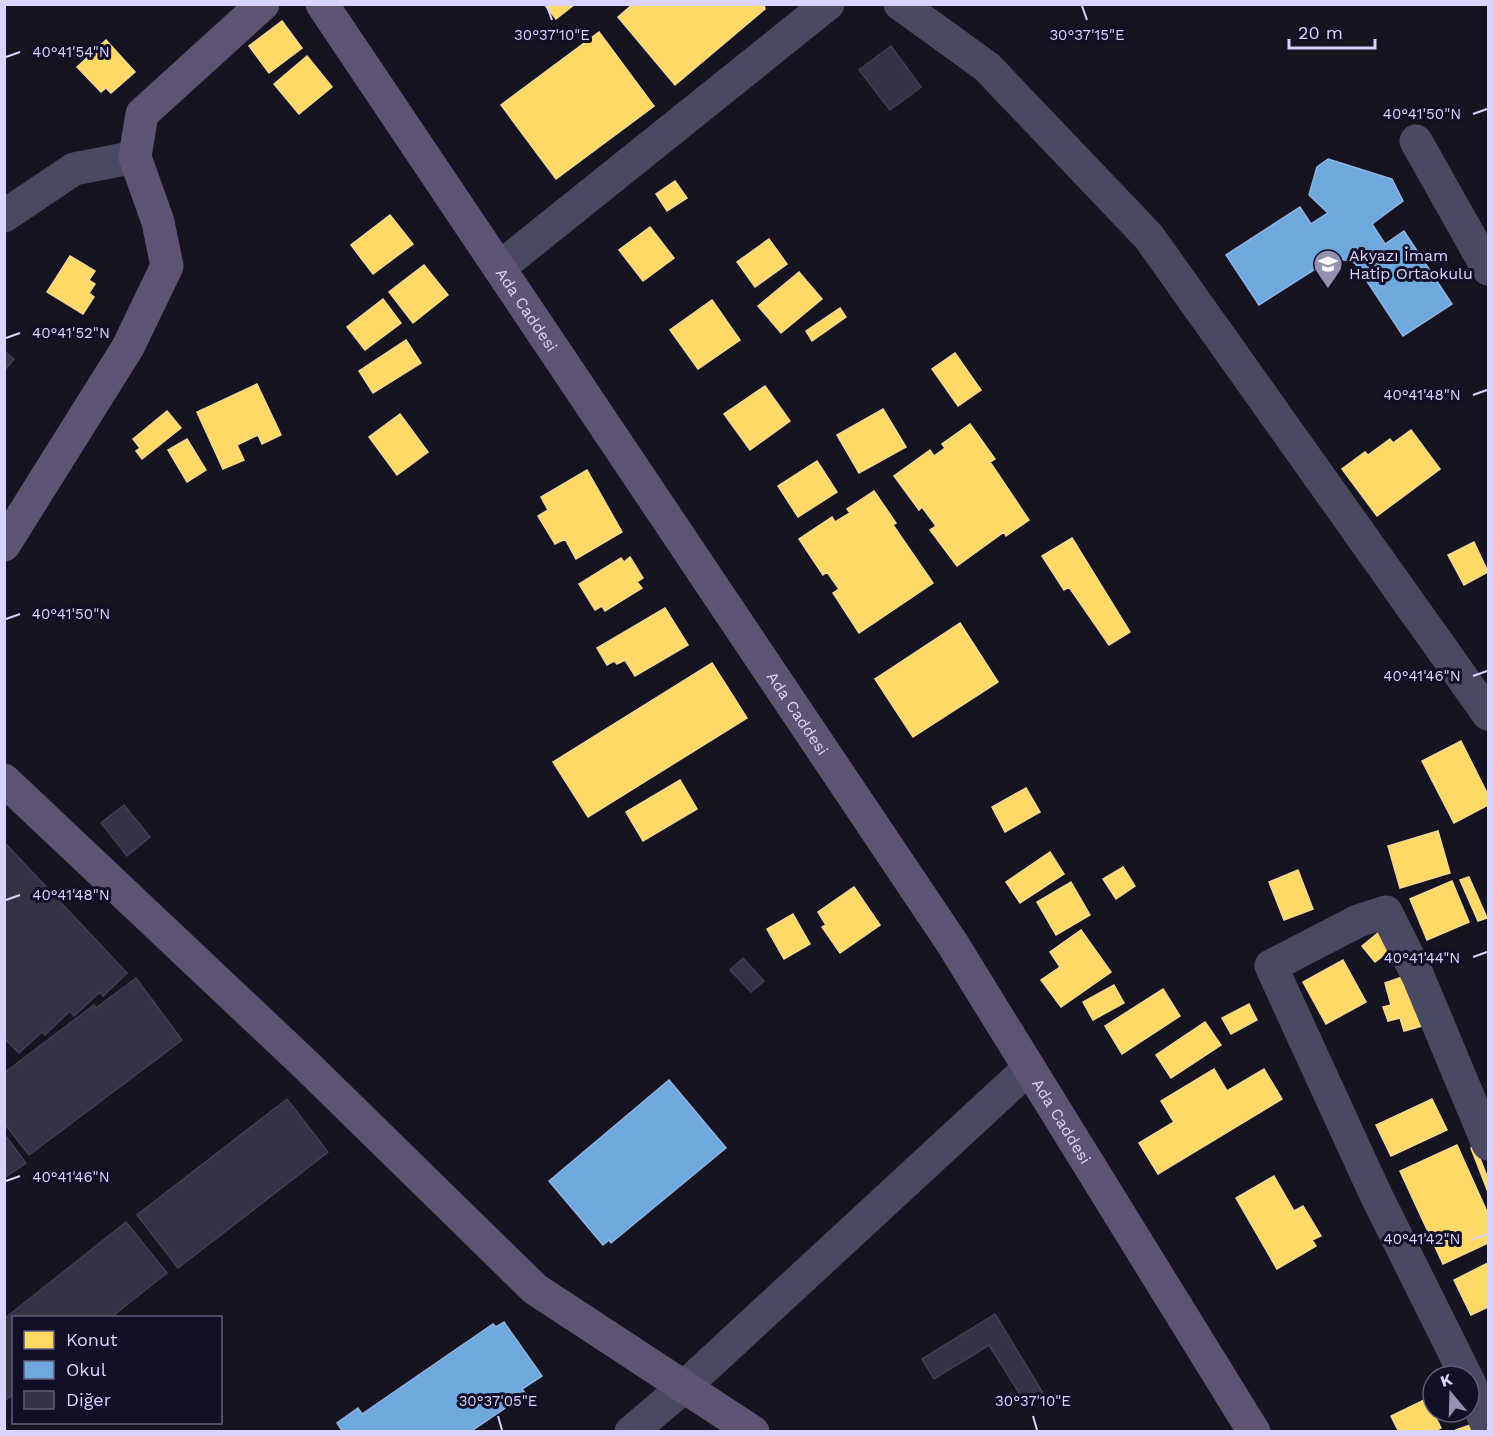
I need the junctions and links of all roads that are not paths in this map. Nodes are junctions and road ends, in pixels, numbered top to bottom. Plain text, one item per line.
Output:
1 (263, 4) edge
2 (322, 4) edge
3 (828, 4) edge
4 (900, 4) edge
5 (1416, 141) dead end
6 (135, 157) junction
7 (4, 216) edge
8 (499, 268) junction
9 (1488, 269) edge
10 (4, 545) edge
11 (1488, 714) edge
12 (4, 780) edge
13 (1029, 1068) junction
14 (1488, 1144) edge
15 (1460, 1364) edge
16 (684, 1387) junction
17 (1481, 1411) edge
18 (1488, 1428) edge
19 (631, 1431) edge
20 (753, 1431) edge
21 (1254, 1431) edge

1 - 6 main road
2 - 8 main road, Ada Caddesi
3 - 8 street
4 - 11 street
5 - 9 street
6 - 7 street
6 - 10 main road
8 - 13 main road, Ada Caddesi
12 - 16 main road
13 - 16 street
13 - 21 main road, Ada Caddesi
14 - 15 street
16 - 19 street
16 - 20 main road
17 - 18 street

